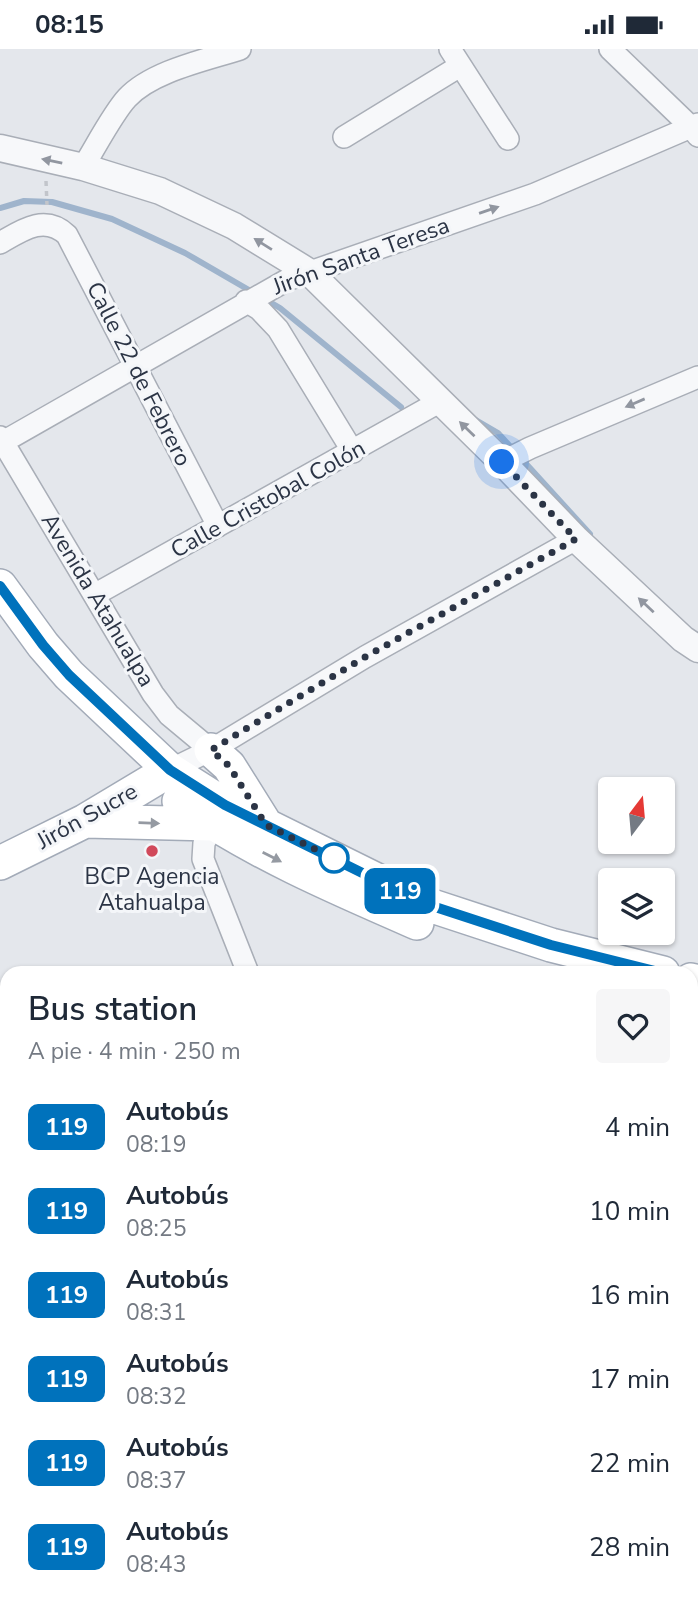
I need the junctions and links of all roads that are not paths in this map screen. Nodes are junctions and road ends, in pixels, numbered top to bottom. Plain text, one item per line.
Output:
1 (240, 49) edge
2 (610, 49) edge
3 (455, 58) edge
4 (696, 129) edge
5 (344, 137) dead end
6 (508, 139) dead end
7 (0, 148) edge
8 (83, 167) junction
9 (0, 243) edge
10 (309, 272) junction
11 (247, 301) junction
12 (135, 368) junction
13 (698, 377) edge
14 (439, 403) junction
15 (1, 440) edge
16 (354, 452) junction
17 (506, 460) junction
18 (218, 526) junction
19 (576, 539) junction
20 (0, 586) edge
21 (96, 594) junction
22 (0, 623) edge
23 (698, 649) edge
24 (211, 750) junction
25 (160, 776) junction
26 (219, 815) junction
27 (85, 821) junction
28 (266, 825) junction
29 (0, 863) edge
30 (245, 966) edge
31 (554, 966) edge
32 (635, 966) edge

1 - 8 street
2 - 4 street
3 - 5 street
3 - 6 street
10 -> 4 street, Jirón Santa Teresa
8 -> 7 street
10 -> 8 street
9 - 12 street, Calle 22 de Febrero
10 - 11 street, Jirón Santa Teresa
10 - 14 street
11 - 12 street, Jirón Santa Teresa
11 - 16 street
12 - 15 street, Jirón Santa Teresa
12 - 18 street, Calle 22 de Febrero
13 -> 17 street
14 - 16 street, Calle Cristobal Colón
17 -> 14 street
15 - 21 street, Avenida Atahualpa
16 - 18 street, Calle Cristobal Colón
17 - 19 street
18 - 21 street, Calle Cristobal Colón
23 -> 19 street
19 - 24 street, Jirón Sucre
20 - 25 main road
21 - 24 street, Avenida Atahualpa
22 - 25 main road
24 - 25 street, Jirón Sucre
24 - 28 main road
25 - 26 main road
25 - 27 main road, Jirón Sucre
27 -> 26 main road
26 - 28 main road
26 - 30 street
26 -> 31 main road
27 - 29 main road, Jirón Sucre
28 - 32 main road

